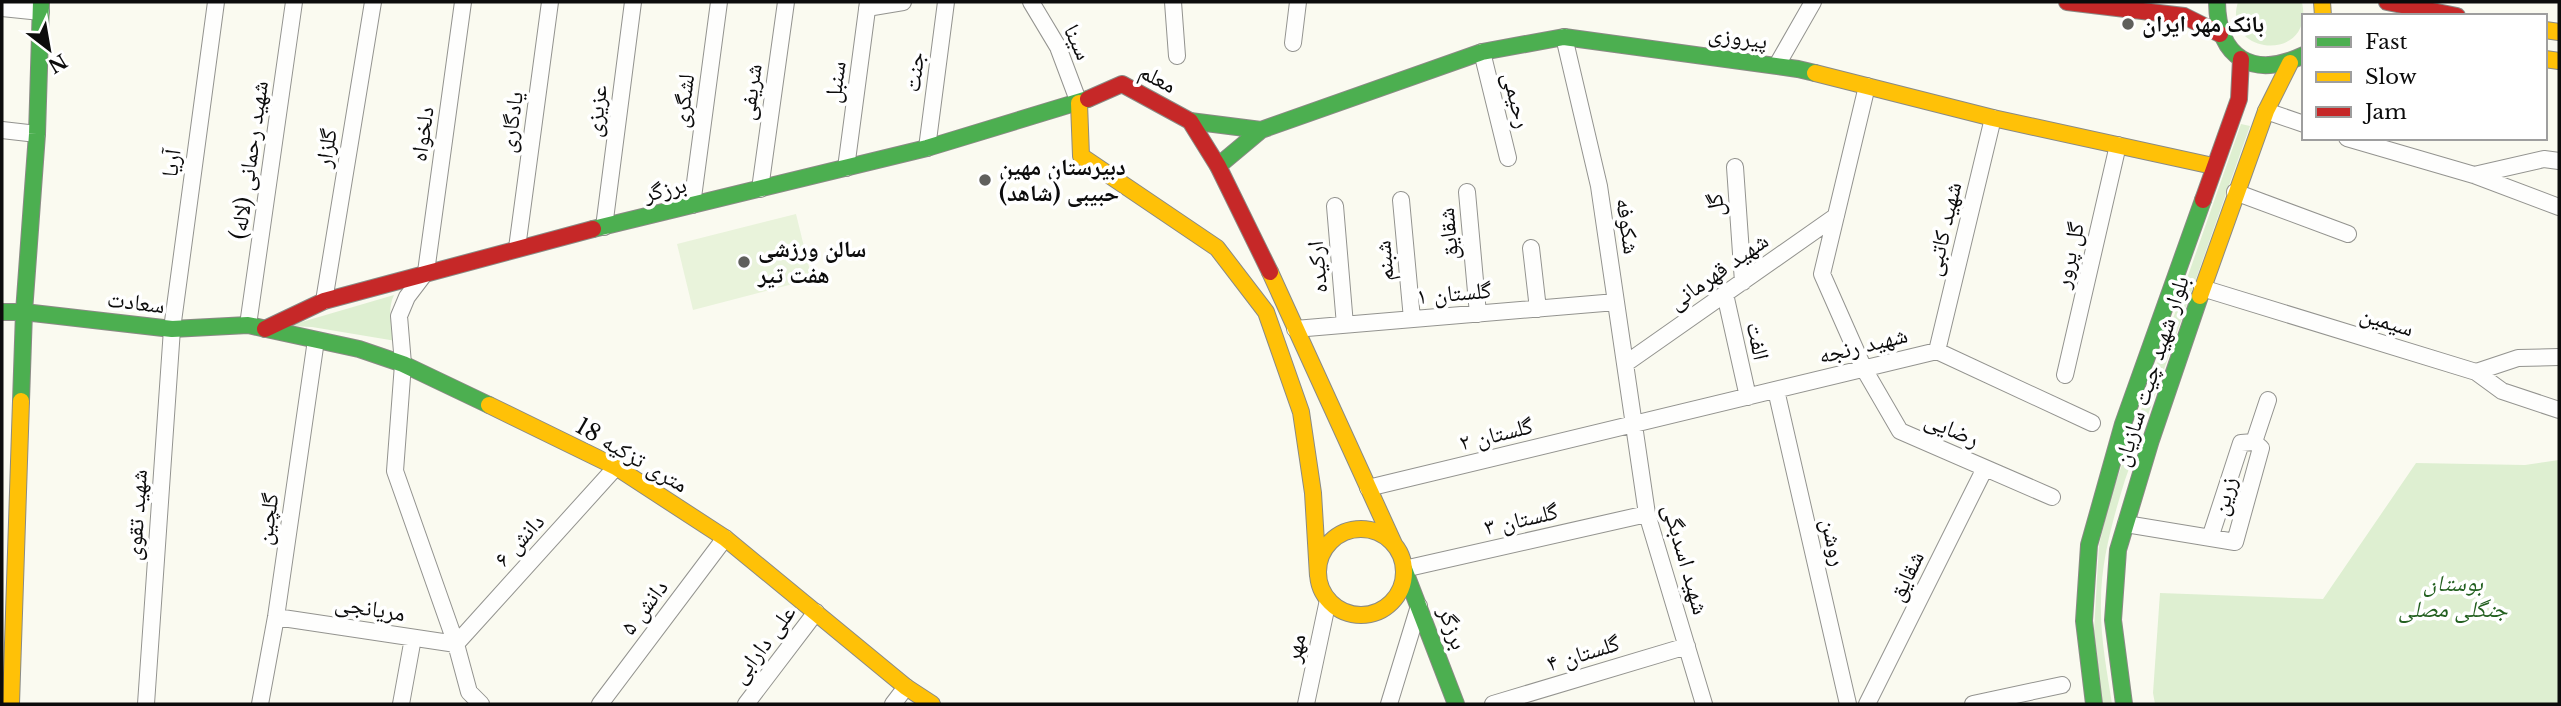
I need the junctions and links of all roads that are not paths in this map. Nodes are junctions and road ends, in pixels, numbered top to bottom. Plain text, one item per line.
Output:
1 (216, 2) edge
2 (294, 2) edge
3 (373, 2) edge
4 (463, 2) edge
5 (550, 2) edge
6 (633, 2) edge
7 (719, 2) edge
8 (786, 2) edge
9 (903, 2) edge
10 (946, 2) edge
11 (1031, 2) edge
12 (1173, 2) edge
13 (1298, 2) edge
14 (1813, 2) edge
15 (2067, 2) edge
16 (2217, 2) edge
17 (2387, 2) edge
18 (868, 5) edge
19 (41, 7) edge
20 (2, 8) edge
21 (2446, 14) edge
22 (2220, 34) junction
23 (1564, 37) junction
24 (1293, 43) dead end
25 (1482, 52) junction
26 (1177, 56) dead end
27 (2241, 59) junction
28 (2297, 59) edge
29 (1777, 65) junction
30 (1867, 86) junction
31 (1079, 103) junction
32 (2266, 111) junction
33 (1993, 118) junction
34 (1190, 121) junction
35 (2302, 123) edge
36 (2, 130) edge
37 (1261, 130) junction
38 (37, 134) junction
39 (2354, 140) edge
40 (2118, 145) junction
41 (927, 148) junction
42 (1508, 158) dead end
43 (2559, 161) edge
44 (1218, 166) junction
45 (2213, 166) junction
46 (1735, 167) dead end
47 (846, 168) junction
48 (2474, 175) junction
49 (760, 189) junction
50 (1467, 192) dead end
51 (2235, 192) junction
52 (1401, 200) dead end
53 (692, 205) junction
54 (1335, 206) dead end
55 (2559, 207) edge
56 (1836, 216) junction
57 (604, 227) junction
58 (2348, 234) dead end
59 (517, 248) junction
60 (1531, 248) dead end
61 (426, 272) junction
62 (1743, 282) junction
63 (2202, 288) junction
64 (1725, 294) junction
65 (324, 301) junction
66 (1616, 303) junction
67 (1538, 309) junction
68 (2, 312) edge
69 (24, 312) junction
70 (1478, 314) junction
71 (1412, 319) junction
72 (248, 325) junction
73 (1345, 325) junction
74 (172, 329) junction
75 (265, 329) junction
76 (1295, 329) junction
77 (316, 340) junction
78 (1937, 351) junction
79 (2559, 357) edge
80 (403, 364) junction
81 (1625, 364) junction
82 (1864, 369) junction
83 (2476, 372) junction
84 (2064, 375) dead end
85 (1776, 390) junction
86 (1748, 397) junction
87 (2268, 400) dead end
88 (2559, 410) edge
89 (2092, 423) dead end
90 (1634, 424) junction
91 (2254, 442) junction
92 (616, 467) junction
93 (1985, 468) junction
94 (1368, 488) junction
95 (2052, 497) dead end
96 (1647, 514) junction
97 (2126, 524) junction
98 (724, 538) junction
99 (2210, 538) junction
100 (1394, 544) junction
101 (1404, 569) junction
102 (1318, 576) junction
103 (1328, 600) junction
104 (1420, 604) junction
105 (816, 612) junction
106 (276, 617) junction
107 (413, 638) junction
108 (456, 645) junction
109 (1687, 646) junction
110 (2062, 685) dead end
111 (906, 687) junction
112 (1981, 703) edge
113 (11, 704) edge
114 (146, 704) edge
115 (260, 704) edge
116 (401, 704) edge
117 (481, 704) edge
118 (600, 704) edge
119 (746, 704) edge
120 (893, 704) edge
121 (932, 704) edge
122 (1306, 704) edge
123 (1389, 704) edge
124 (1456, 704) edge
125 (1493, 704) edge
126 (1704, 704) edge
127 (1848, 704) edge
128 (1867, 704) edge
129 (2094, 704) edge
130 (2124, 704) edge

1 - 74 street, آریا
2 - 72 street, شهید رحمانی (لاله)
3 - 65 street, گلزار
4 - 61 street, دلخواه
5 - 59 street, یادگاری
6 - 57 street, عزیزی
7 - 53 street, لشگری
8 - 49 street, شریفی
9 - 18 street
10 - 41 street, جنت
11 - 31 street, سینا
12 - 26 street
13 - 24 street
14 - 29 street
15 - 22 street
16 - 22 street
17 - 21 street
18 - 47 street, سنبل
19 - 20 street
19 - 38 street
22 - 27 street
23 - 25 street, پیروزی
23 - 29 street, پیروزی
23 - 66 street, شکوفه
25 - 37 street, پیروزی
25 - 42 street, رحیمی
27 - 28 street
27 - 45 street, بلوار شهید چیت سازیان
28 - 32 street, بلوار شهید چیت سازیان
29 - 30 street, پیروزی
30 - 33 street, پیروزی
30 - 56 street
31 - 34 street, معلم
31 - 41 street, برزگر
31 - 102 street
32 - 35 street
32 - 51 street, بلوار شهید چیت سازیان
33 - 40 street, پیروزی
33 - 78 street, شهید کاتبی
34 - 37 street
34 - 44 street, معلم
36 - 38 street
37 - 44 street
38 - 69 street
39 - 48 street
40 - 45 street, پیروزی
40 - 84 street, گل پرور
41 - 47 street, برزگر
43 - 48 street
44 - 76 street, معلم
45 - 129 street, بلوار شهید چیت سازیان
46 - 62 street, گل
47 - 49 street, برزگر
48 - 55 street
49 - 53 street, برزگر
50 - 70 street, شقایق
51 - 58 street
51 - 63 street, بلوار شهید چیت سازیان
52 - 71 street, شبنم
53 - 57 street, برزگر
54 - 73 street, ارکیده
56 - 62 street, شهید قهرمانی
56 - 82 street
57 - 59 street, برزگر
59 - 61 street, برزگر
60 - 67 street
61 - 65 street, برزگر
61 - 80 street
62 - 64 street, شهید قهرمانی
63 - 83 street, سیمین
63 - 97 street, بلوار شهید چیت سازیان
64 - 81 street, شهید قهرمانی
64 - 86 street, الفت
65 - 75 street, برزگر
66 - 67 street, گلستان ۱
66 - 81 street, شکوفه
67 - 70 street, گلستان ۱
68 - 69 street, سعادت
69 - 74 street, سعادت
69 - 113 street
70 - 71 street, گلستان ۱
71 - 73 street, گلستان ۱
72 - 74 street, سعادت
72 - 75 street, سعادت
73 - 76 street, گلستان ۱
74 - 114 street, شهید تقوی
75 - 77 street, 18 متری تزکیه
76 - 94 street, معلم
77 - 80 street, 18 متری تزکیه
77 - 106 street, گلچین
78 - 82 street, شهید رنجه
78 - 89 street, شهید رنجه
79 - 83 street
80 - 92 street, 18 متری تزکیه
80 - 108 street
81 - 90 street, شکوفه
82 - 85 street, شهید رنجه
82 - 93 street, رضایی
83 - 88 street, سیمین
85 - 86 street, شهید رنجه
85 - 127 street, روشن
86 - 90 street, شهید رنجه
87 - 91 street, زرین
90 - 94 street, گلستان ۲
90 - 96 street, شهید اسدبگی
91 - 99 street
91 - 99 street, زرین
92 - 98 street, 18 متری تزکیه
92 - 108 street, دانش ۶
93 - 95 street, رضایی
93 - 128 street, شقایق
94 - 100 street, معلم
96 - 101 street, گلستان ۳
96 - 109 street, شهید اسدبگی
97 - 99 street, زرین
97 - 130 street, بلوار شهید چیت سازیان
98 - 105 street, 18 متری تزکیه
98 - 118 street, دانش ۵
100 - 101 street
100 - 102 street
101 - 103 street
101 - 104 street, برزگر
102 - 103 street
103 - 122 street, مهر
104 - 123 street
104 - 124 street, برزگر
105 - 111 street, 18 متری تزکیه
105 - 119 street, علی دارابی
106 - 107 street, مریانجی
106 - 115 street, گلچین
107 - 108 street, مریانجی
107 - 116 street
108 - 117 street
109 - 125 street, گلستان ۴
109 - 126 street, شهید اسدبگی
110 - 112 street
111 - 120 street
111 - 121 street, 18 متری تزکیه

